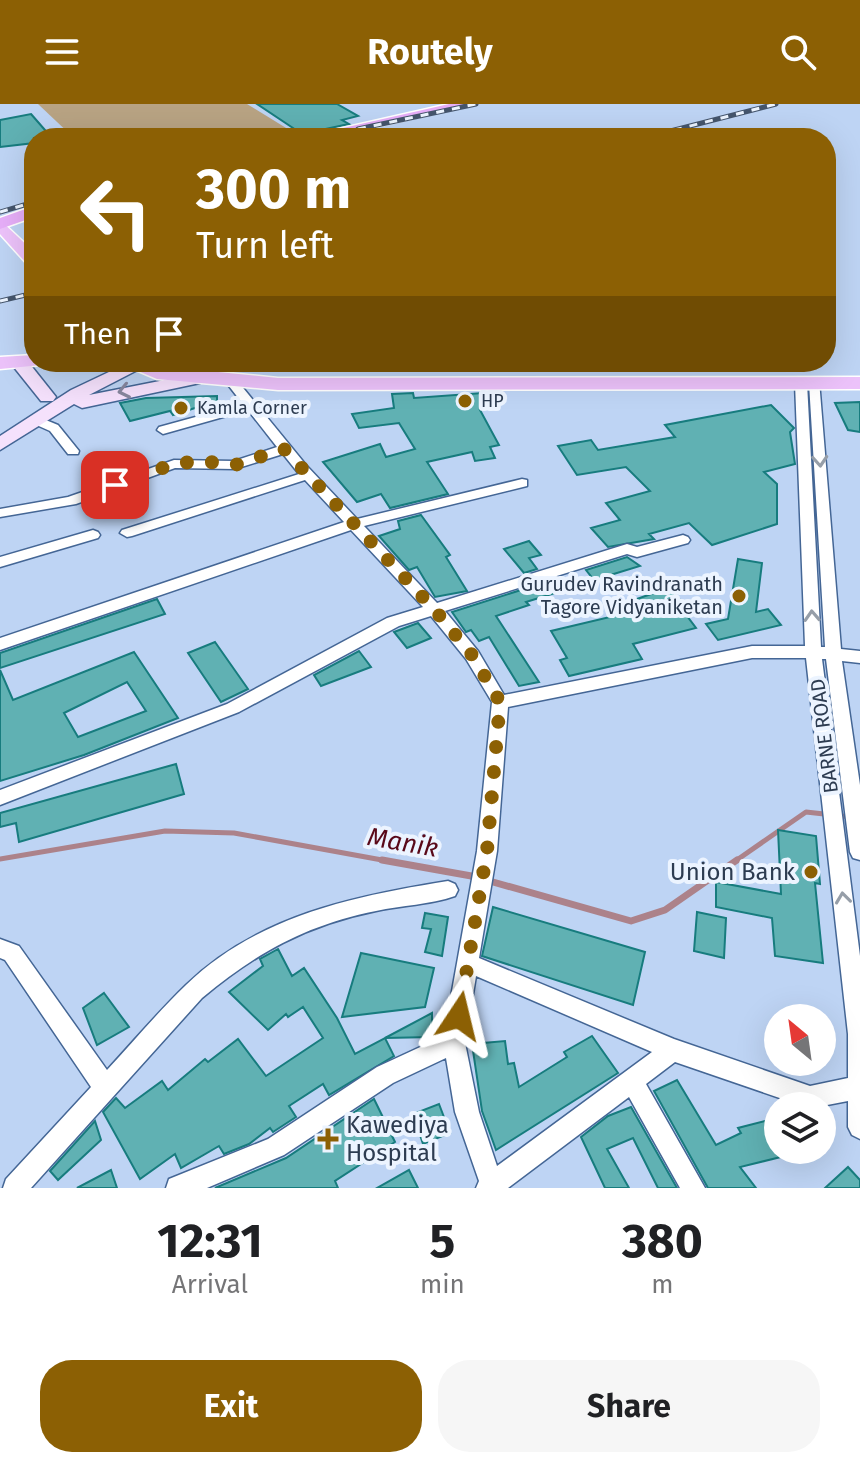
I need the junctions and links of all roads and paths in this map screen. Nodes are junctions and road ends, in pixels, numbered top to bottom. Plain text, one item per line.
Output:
1 (473, 106) edge
2 (375, 126) junction
3 (364, 128) edge
4 (368, 128) edge
5 (24, 210) edge
6 (24, 215) edge
7 (5, 224) edge
8 (24, 234) edge
9 (24, 249) edge
10 (18, 362) edge
11 (108, 372) edge
12 (169, 372) edge
13 (272, 372) edge
14 (860, 373) edge
15 (200, 378) junction
16 (231, 381) junction
17 (808, 383) junction
18 (860, 383) edge
19 (250, 406) junction
20 (44, 410) junction
21 (0, 427) edge
22 (163, 430) dead end
23 (0, 444) edge
24 (284, 449) junction
25 (73, 451) dead end
26 (308, 475) junction
27 (522, 483) dead end
28 (0, 513) edge
29 (353, 524) junction
30 (127, 533) dead end
31 (93, 535) dead end
32 (683, 540) dead end
33 (0, 562) edge
34 (434, 609) junction
35 (0, 644) edge
36 (813, 652) junction
37 (833, 654) junction
38 (860, 657) edge
39 (500, 702) junction
40 (0, 798) edge
41 (860, 852) edge
42 (448, 890) dead end
43 (0, 948) edge
44 (468, 963) junction
45 (454, 1043) junction
46 (673, 1050) junction
47 (632, 1081) junction
48 (105, 1087) junction
49 (859, 1087) edge
50 (860, 1127) edge
51 (491, 1187) edge
52 (15, 1188) edge
53 (178, 1188) edge
54 (693, 1188) edge

1 - 2 highway
2 - 3 highway
2 - 4 highway
5 - 7 highway
6 - 7 highway
7 - 8 main road
7 - 9 main road
10 - 20 main road
11 - 20 main road
12 - 15 main road
13 - 14 main road
15 - 16 main road
15 -> 20 main road
16 - 17 main road
16 - 19 street
17 - 18 main road
36 -> 17 street, BARNE ROAD
17 -> 37 street, BARNE ROAD
19 - 22 street
19 - 24 street
20 - 21 main road
20 - 23 main road
20 - 25 street
24 - 26 street
24 - 28 street
26 - 29 street
26 - 30 street
27 - 29 street
29 - 34 street
29 - 35 street
31 - 33 street
32 - 34 street
34 - 39 street
34 - 40 street
36 - 37 street
36 - 39 street
49 -> 36 street, BARNE ROAD
37 - 38 street
37 - 41 street, BARNE ROAD
39 - 44 street
42 - 48 street
43 - 48 street
44 - 45 street
44 - 46 street
45 - 51 street
45 - 53 street
46 - 47 street
46 - 49 street
47 - 51 street
47 - 54 street
48 - 52 street
49 - 50 street, BARNE ROAD

